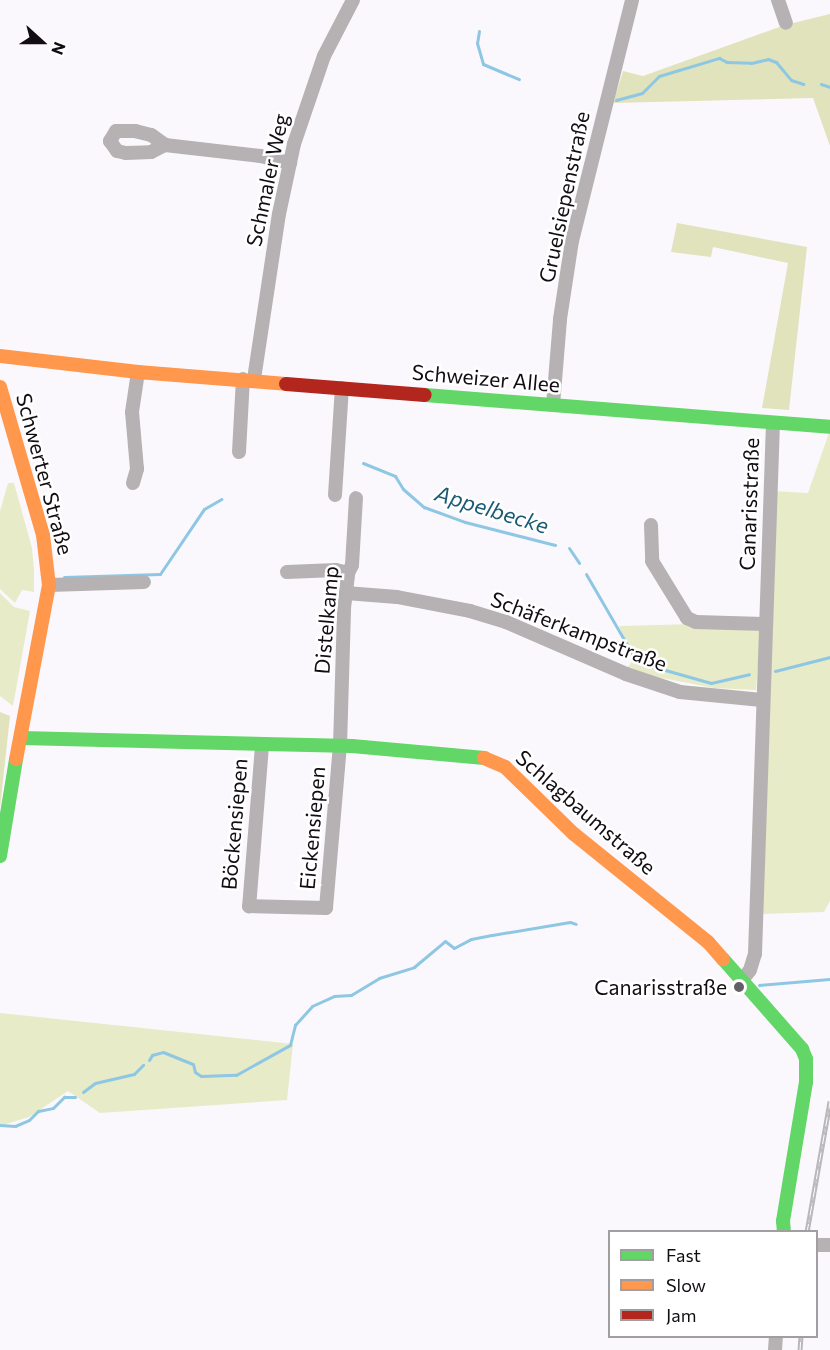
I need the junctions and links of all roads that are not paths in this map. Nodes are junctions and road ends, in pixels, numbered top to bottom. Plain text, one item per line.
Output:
1 (353, 0) edge
2 (632, 0) edge
3 (778, 0) edge
4 (786, 23) dead end
5 (165, 145) dead end
6 (290, 163) junction
7 (0, 356) edge
8 (138, 372) junction
9 (249, 379) junction
10 (0, 387) edge
11 (342, 388) junction
12 (553, 405) junction
13 (773, 423) junction
14 (830, 427) edge
15 (239, 452) dead end
16 (134, 483) dead end
17 (334, 495) dead end
18 (356, 498) dead end
19 (651, 525) dead end
20 (287, 572) dead end
21 (348, 573) junction
22 (144, 582) dead end
23 (49, 585) junction
24 (346, 593) junction
25 (765, 624) junction
26 (762, 700) junction
27 (21, 738) junction
28 (262, 746) junction
29 (340, 746) junction
30 (0, 856) edge
31 (249, 906) joint
32 (743, 979) junction
33 (784, 1230) edge

1 - 6 street, Schmaler Weg
2 - 12 street, Gruelsiepenstraße
3 - 4 street
5 - 6 street
6 - 9 street, Schmaler Weg
7 - 8 street, Schweizer Allee
8 - 9 street, Schweizer Allee
8 - 16 street
9 - 11 street, Schweizer Allee
9 - 15 street, Schmaler Weg
10 - 23 street, Schwerter Straße
11 - 12 street, Schweizer Allee
11 - 17 street
12 - 13 street, Schweizer Allee
13 - 14 street, Schweizer Allee
13 - 25 street, Canarisstraße
18 - 21 street, Distelkamp
19 - 25 street
20 - 21 street
21 - 24 street, Distelkamp
22 - 23 street
23 - 27 street, Schwerter Straße
24 - 26 street, Schäferkampstraße
24 - 29 street, Distelkamp
25 - 26 street, Canarisstraße
26 - 32 street, Canarisstraße
27 - 28 street, Schlagbaumstraße
27 - 30 street, Schwerter Straße
28 - 29 street, Schlagbaumstraße
28 - 31 street, Böckensiepen
29 - 31 street, Eickensiepen
29 - 32 street, Schlagbaumstraße
32 - 33 street, Schlagbaumstraße

